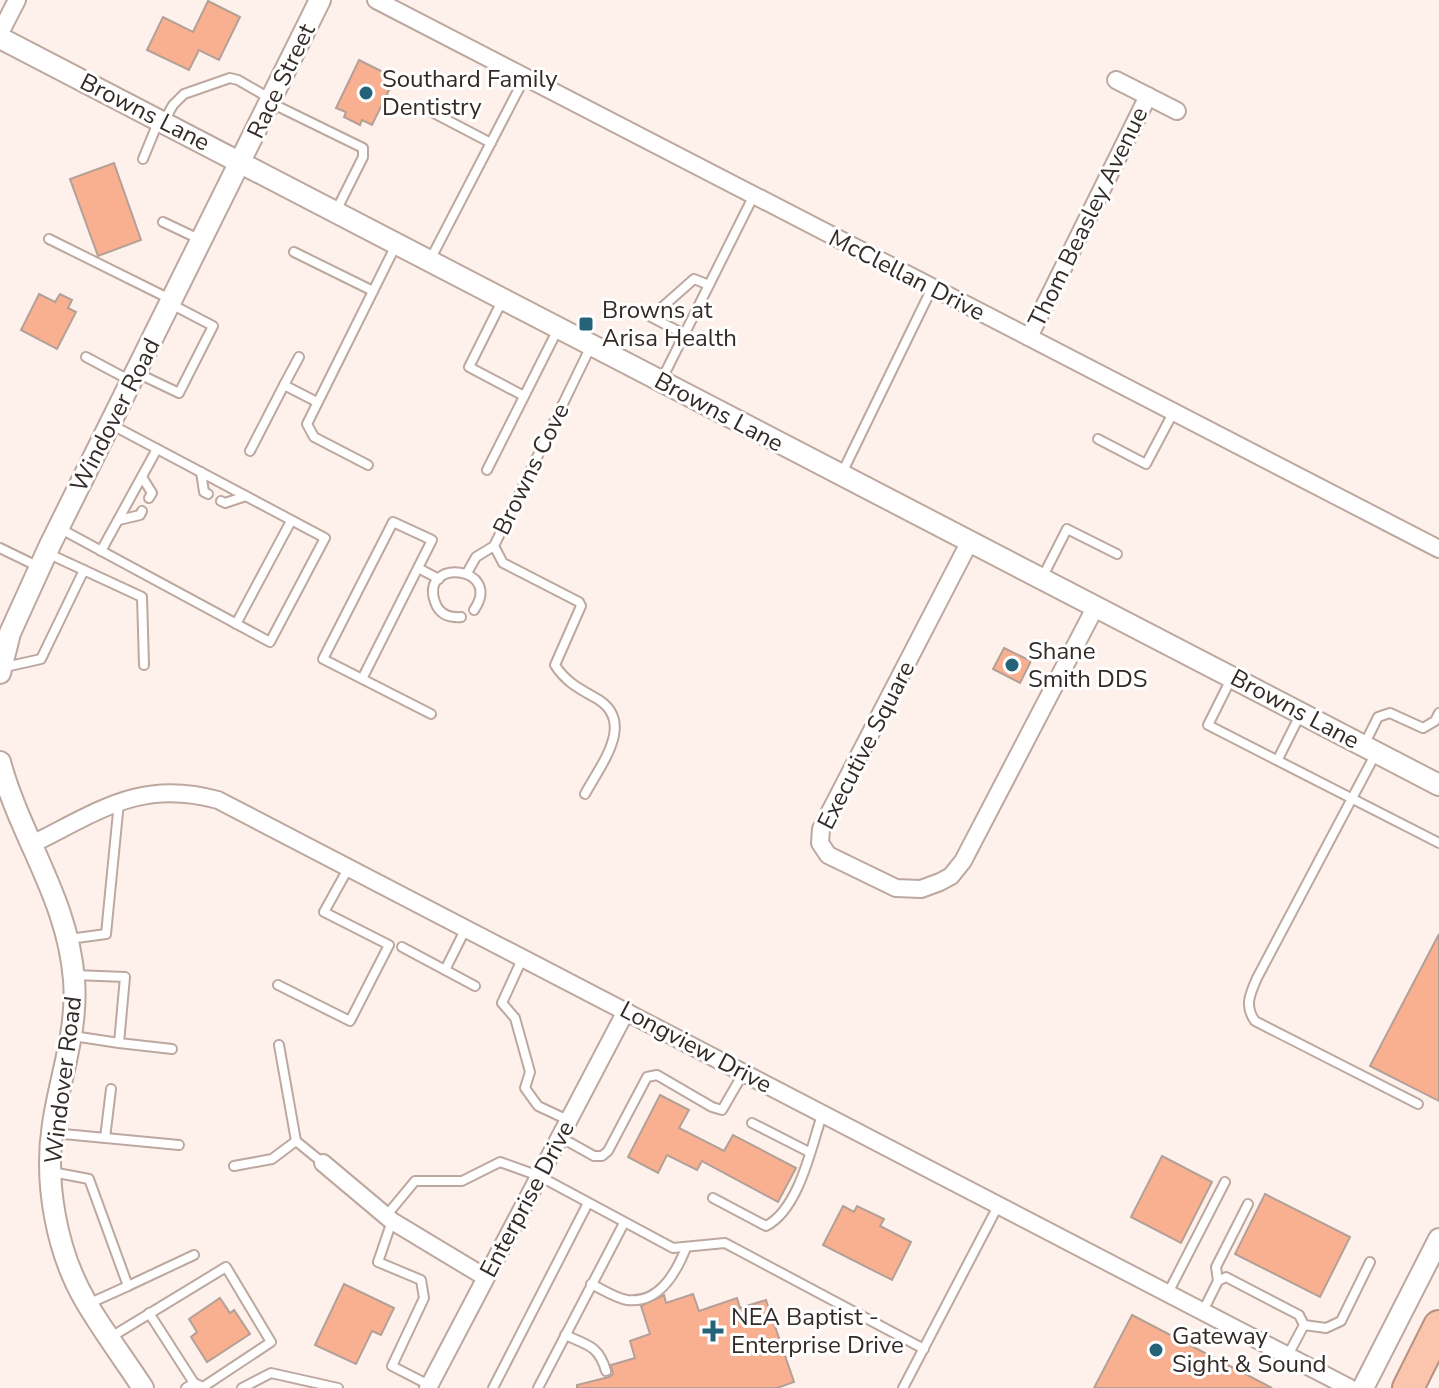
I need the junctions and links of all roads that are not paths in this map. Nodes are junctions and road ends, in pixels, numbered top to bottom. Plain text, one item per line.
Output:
1 (17, 0) edge
2 (320, 0) edge
3 (376, 0) edge
4 (0, 35) edge
5 (525, 77) junction
6 (1116, 80) dead end
7 (1148, 96) junction
8 (271, 101) junction
9 (424, 108) dead end
10 (1177, 111) dead end
11 (161, 121) junction
12 (491, 143) junction
13 (143, 159) dead end
14 (241, 162) junction
15 (754, 195) junction
16 (336, 211) junction
17 (163, 222) dead end
18 (49, 239) dead end
19 (202, 240) junction
20 (397, 243) junction
21 (294, 252) dead end
22 (430, 260) junction
23 (709, 285) junction
24 (932, 288) junction
25 (373, 291) junction
26 (503, 299) junction
27 (172, 302) junction
28 (559, 328) junction
29 (684, 334) junction
30 (1029, 337) junction
31 (591, 345) junction
32 (86, 357) dead end
33 (299, 357) dead end
34 (134, 377) junction
35 (661, 382) junction
36 (284, 385) junction
37 (524, 396) junction
38 (317, 402) junction
39 (1173, 413) junction
40 (110, 424) junction
41 (1098, 439) dead end
42 (157, 449) junction
43 (250, 451) dead end
44 (368, 465) dead end
45 (487, 470) dead end
46 (201, 472) junction
47 (841, 476) junction
48 (142, 477) junction
49 (208, 494) dead end
50 (246, 496) junction
51 (149, 498) dead end
52 (221, 501) dead end
53 (142, 511) dead end
54 (119, 520) junction
55 (291, 521) junction
56 (59, 528) junction
57 (969, 543) junction
58 (494, 546) junction
59 (0, 548) edge
60 (1439, 549) edge
61 (101, 551) junction
62 (1117, 554) dead end
63 (43, 560) junction
64 (418, 568) junction
65 (84, 570) junction
66 (467, 573) junction
67 (439, 579) junction
68 (1042, 579) junction
69 (1096, 606) junction
70 (474, 610) dead end
71 (461, 617) dead end
72 (236, 624) junction
73 (1, 660) edge
74 (144, 665) dead end
75 (1232, 677) junction
76 (362, 679) junction
77 (1301, 713) junction
78 (1439, 713) edge
79 (431, 714) dead end
80 (1370, 749) junction
81 (1278, 759) junction
82 (0, 762) edge
83 (1439, 785) edge
84 (585, 794) dead end
85 (1351, 798) junction
86 (119, 801) junction
87 (1439, 843) edge
88 (30, 845) junction
89 (349, 867) junction
90 (466, 927) junction
91 (68, 939) junction
92 (402, 947) dead end
93 (523, 957) junction
94 (445, 970) junction
95 (74, 975) junction
96 (278, 985) dead end
97 (475, 986) dead end
98 (626, 1011) junction
99 (73, 1036) junction
100 (119, 1043) junction
101 (279, 1045) dead end
102 (172, 1049) dead end
103 (744, 1072) junction
104 (111, 1089) dead end
105 (1418, 1104) dead end
106 (823, 1114) junction
107 (568, 1120) junction
108 (752, 1123) dead end
109 (52, 1133) junction
110 (560, 1136) junction
111 (105, 1138) junction
112 (296, 1141) junction
113 (179, 1145) dead end
114 (809, 1152) junction
115 (323, 1163) joint
116 (234, 1166) dead end
117 (51, 1172) junction
118 (539, 1176) junction
119 (1225, 1182) dead end
120 (713, 1198) dead end
121 (588, 1203) junction
122 (1248, 1204) dead end
123 (998, 1206) junction
124 (389, 1219) junction
125 (624, 1223) junction
126 (1439, 1239) edge
127 (686, 1248) junction
128 (194, 1255) dead end
129 (1370, 1262) dead end
130 (485, 1277) junction
131 (1218, 1281) junction
132 (591, 1284) junction
133 (128, 1286) junction
134 (1168, 1294) junction
135 (88, 1304) junction
136 (1203, 1312) junction
137 (149, 1313) junction
138 (1304, 1325) junction
139 (1439, 1326) edge
140 (565, 1335) junction
141 (110, 1338) junction
142 (924, 1349) junction
143 (1288, 1356) junction
144 (606, 1371) dead end
145 (190, 1386) edge
146 (429, 1387) edge
147 (143, 1388) edge
148 (242, 1388) edge
149 (338, 1388) edge
150 (493, 1388) edge
151 (538, 1388) edge
152 (903, 1388) edge
153 (1350, 1388) edge
154 (1363, 1388) edge
155 (1408, 1388) edge

1 - 4 street
2 - 8 street, Race Street
3 - 5 street, McClellan Drive
4 - 11 street, Browns Lane
5 - 12 lane
5 - 15 street, McClellan Drive
6 - 7 street
7 - 10 street
7 - 30 street, Thom Beasley Avenue
8 - 11 lane
8 - 14 street, Race Street
8 - 16 lane
9 - 12 lane
11 - 13 lane
11 - 14 street, Browns Lane
12 - 22 lane
14 - 16 street, Browns Lane
14 - 19 street, Windover Road
15 - 23 lane
15 - 24 street, McClellan Drive
16 - 20 street, Browns Lane
17 - 19 lane
18 - 27 lane
19 - 27 street, Windover Road
20 - 22 street, Browns Lane
20 - 25 lane
21 - 25 lane
22 - 26 street, Browns Lane
23 - 29 lane
23 - 29 lane
24 - 30 street, McClellan Drive
24 - 47 lane
25 - 38 lane
26 - 28 street, Browns Lane
26 - 37 lane
27 - 34 street, Windover Road
27 - 34 lane
28 - 31 street, Browns Lane
28 - 37 lane
29 - 35 lane
30 - 39 street, McClellan Drive
31 - 35 street, Browns Lane
31 - 58 lane, Browns Cove
32 - 34 lane
33 - 36 lane
34 - 40 street, Windover Road
35 - 47 street, Browns Lane
36 - 38 lane
36 - 43 lane
37 - 45 lane
38 - 44 lane
39 - 41 lane
39 - 60 street, McClellan Drive
40 - 42 lane
40 - 56 street, Windover Road
42 - 46 lane
42 - 48 lane
46 - 49 lane
46 - 50 lane
47 - 57 street, Browns Lane
48 - 51 lane
48 - 54 lane
50 - 52 lane
50 - 55 lane
53 - 54 lane
54 - 61 lane
55 - 72 lane
55 - 72 lane
56 - 61 lane
56 - 63 street, Windover Road
57 - 68 street, Browns Lane
57 - 69 street, Executive Square
58 - 66 lane
58 - 84 lane, Browns Cove
59 - 63 lane
61 - 72 lane
62 - 68 lane
63 - 65 lane
63 - 73 street, Windover Road
64 - 67 lane
64 - 76 lane
64 - 76 lane
65 - 73 lane
65 - 74 lane
66 - 67 lane
66 - 70 lane
67 - 71 lane
68 - 69 street, Browns Lane
69 - 75 street, Browns Lane
75 - 77 street, Browns Lane
75 - 81 lane
76 - 79 lane
77 - 80 street, Browns Lane
77 - 81 lane
78 - 80 lane
80 - 83 street, Browns Lane
80 - 85 lane
81 - 85 lane
82 - 88 street, Windover Road
85 - 87 lane
85 - 105 lane
86 - 88 street, Longview Drive
86 - 89 street, Longview Drive
86 - 91 lane
88 - 91 street, Windover Road
89 - 90 street, Longview Drive
89 - 96 lane
90 - 93 street, Longview Drive
90 - 94 lane
91 - 95 street, Windover Road
92 - 94 lane
93 - 98 street, Longview Drive
93 - 107 lane
94 - 97 lane
95 - 99 street, Windover Road
95 - 100 lane
98 - 103 street, Longview Drive
98 - 107 street, Enterprise Drive
99 - 100 lane
99 - 109 street, Windover Road
100 - 102 lane
101 - 112 lane
103 - 106 street, Longview Drive
103 - 110 lane
104 - 111 lane
106 - 114 lane
106 - 123 street, Longview Drive
107 - 110 street, Enterprise Drive
108 - 114 lane
109 - 111 lane
109 - 117 street, Windover Road
110 - 118 street, Enterprise Drive
111 - 113 lane
112 - 115 lane
112 - 116 lane
114 - 120 lane
115 - 124 street
117 - 133 lane
117 - 135 street, Windover Road
118 - 121 lane
118 - 124 lane
118 - 130 street, Enterprise Drive
119 - 134 lane
121 - 125 lane
121 - 150 lane
122 - 131 lane
123 - 134 street, Longview Drive
123 - 142 lane
124 - 130 street
124 - 146 lane
125 - 127 lane
125 - 132 lane
126 - 154 street
127 - 132 lane
127 - 142 lane
128 - 133 lane
129 - 138 lane
130 - 146 street, Enterprise Drive
131 - 136 lane
131 - 138 lane
132 - 140 lane
133 - 135 lane
134 - 136 street, Longview Drive
135 - 141 street, Windover Road
136 - 143 street, Longview Drive
137 - 141 lane
137 - 145 lane
137 - 145 lane
138 - 143 lane
139 - 155 highway
140 - 144 lane
140 - 151 lane
141 - 147 street, Windover Road
142 - 152 lane
143 - 153 street, Longview Drive
148 - 149 lane

